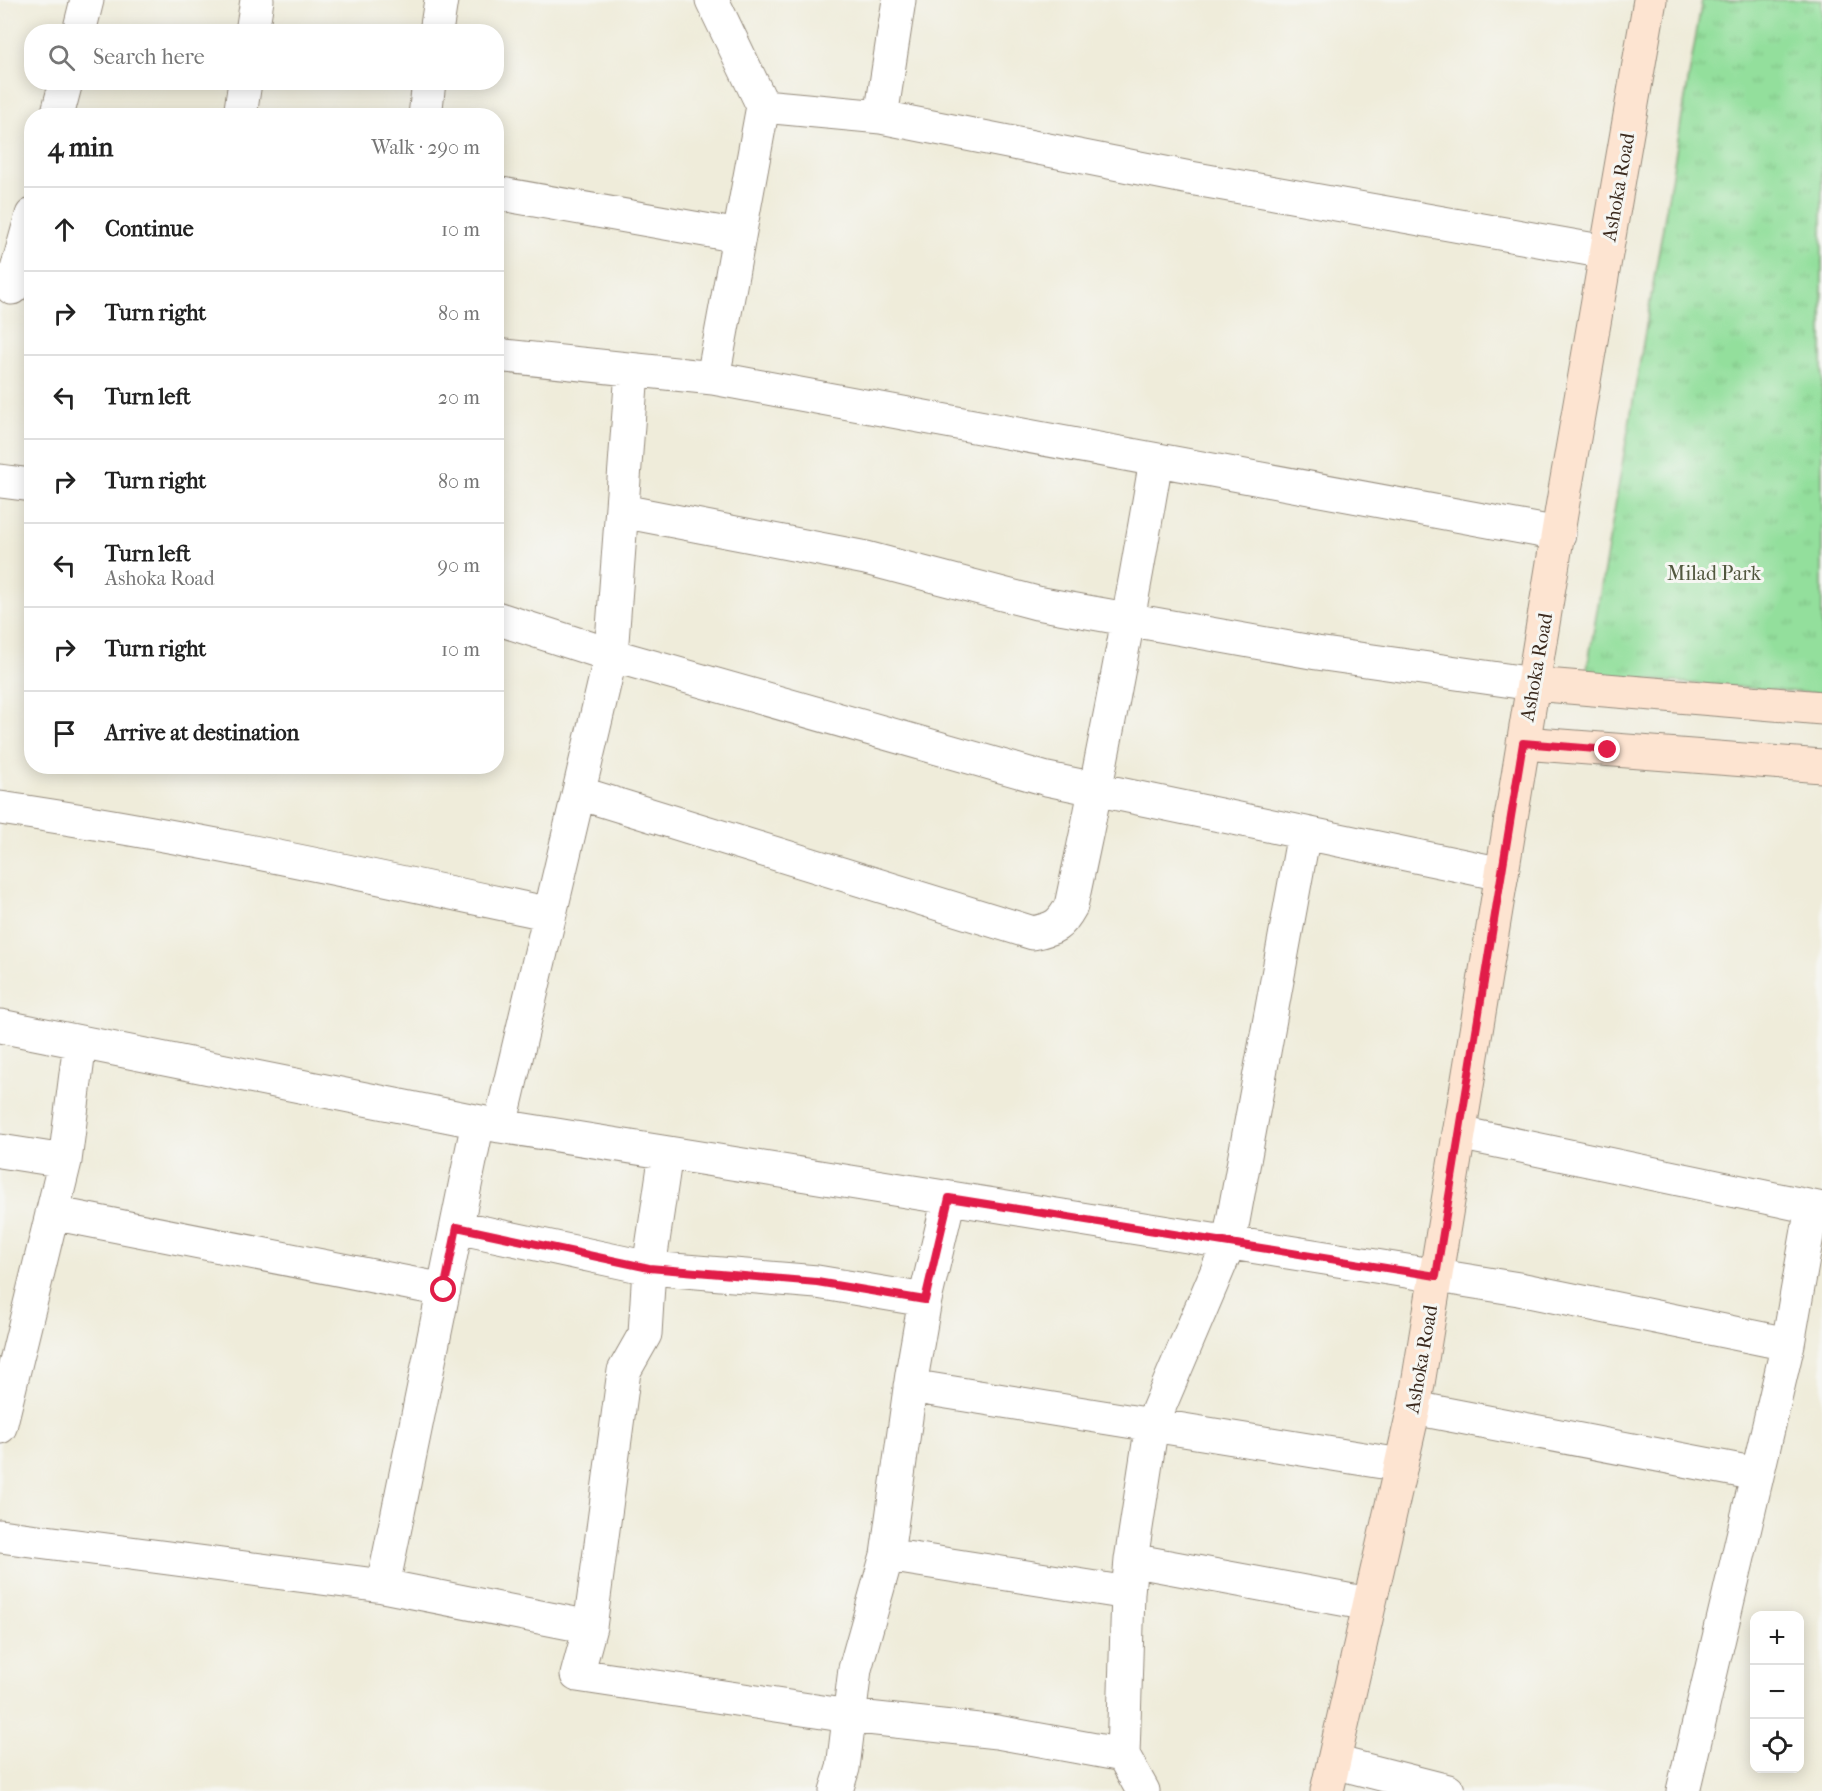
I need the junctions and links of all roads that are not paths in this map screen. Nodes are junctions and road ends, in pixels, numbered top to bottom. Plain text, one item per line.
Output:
1 (87, 0) edge
2 (257, 0) edge
3 (441, 0) edge
4 (712, 0) edge
5 (899, 0) edge
6 (1650, 0) edge
7 (81, 24) edge
8 (253, 24) edge
9 (437, 24) edge
10 (64, 90) edge
11 (244, 90) edge
12 (428, 90) edge
13 (763, 106) junction
14 (59, 108) edge
15 (241, 108) edge
16 (426, 108) edge
17 (881, 117) junction
18 (504, 194) edge
19 (739, 236) junction
20 (24, 249) edge
21 (1606, 252) junction
22 (15, 289) edge
23 (504, 356) edge
24 (632, 371) junction
25 (713, 378) junction
26 (1156, 460) junction
27 (0, 481) edge
28 (24, 484) edge
29 (622, 511) junction
30 (1559, 534) junction
31 (1129, 620) junction
32 (504, 621) edge
33 (611, 655) junction
34 (1533, 684) junction
35 (1822, 708) edge
36 (1523, 743) junction
37 (1822, 766) edge
38 (1096, 789) junction
39 (579, 793) junction
40 (0, 808) edge
41 (1304, 833) junction
42 (1502, 874) junction
43 (550, 914) junction
44 (0, 1026) edge
45 (80, 1042) junction
46 (489, 1124) junction
47 (1459, 1133) junction
48 (0, 1151) edge
49 (666, 1153) junction
50 (65, 1161) junction
51 (949, 1198) junction
52 (1817, 1208) edge
53 (52, 1213) junction
54 (457, 1227) junction
55 (1229, 1242) junction
56 (649, 1268) junction
57 (1436, 1276) junction
58 (444, 1290) junction
59 (925, 1300) junction
60 (1788, 1344) junction
61 (910, 1386) junction
62 (1414, 1408) junction
63 (1152, 1424) junction
64 (0, 1427) edge
65 (1401, 1465) junction
66 (1757, 1474) junction
67 (0, 1536) edge
68 (887, 1555) junction
69 (1131, 1560) junction
70 (383, 1586) junction
71 (1128, 1593) junction
72 (1369, 1604) junction
73 (590, 1627) junction
74 (849, 1716) junction
75 (1123, 1755) junction
76 (1330, 1777) edge
77 (836, 1791) edge
78 (1143, 1791) edge
79 (1448, 1791) edge
80 (1683, 1791) edge

1 - 7 street
2 - 8 street
3 - 9 street
4 - 13 street
5 - 17 street
6 - 21 street, Ashoka Road
10 - 14 street
11 - 15 street
12 - 16 street
13 - 17 street
13 - 19 street
17 - 21 street
18 - 19 street
19 - 25 street
20 - 22 street
21 - 30 street, Ashoka Road
23 - 24 street
24 - 25 street
24 - 29 street
25 - 26 street
26 - 30 street
26 - 31 street
27 - 28 street
29 - 31 street
29 - 33 street
30 - 34 street, Ashoka Road
31 - 34 street
31 - 38 street
32 - 33 street
33 - 38 street
33 - 39 street
34 - 35 street
34 - 36 street, Ashoka Road
36 - 37 street
36 - 42 street, Ashoka Road
38 - 39 street
38 - 41 street
39 - 43 street
40 - 43 street
41 - 42 street
41 - 55 street
42 - 47 street, Ashoka Road
43 - 46 street
44 - 45 street
45 - 46 street
45 - 50 street
46 - 49 street
46 - 54 street
47 - 52 street
47 - 57 street, Ashoka Road
48 - 50 street
49 - 51 street
49 - 56 street
50 - 53 street
51 - 55 street
51 - 59 street
52 - 60 street
53 - 58 street
53 - 64 street
54 - 56 street
54 - 58 street
55 - 57 street
55 - 63 street
56 - 59 street
56 - 73 street
57 - 60 street
57 - 62 street, Ashoka Road
58 - 70 street
59 - 61 street
60 - 66 street
61 - 63 street
61 - 68 street
62 - 65 street, Ashoka Road
62 - 66 street
63 - 65 street
63 - 69 street
65 - 72 street, Ashoka Road
66 - 80 street
67 - 70 street
68 - 71 street
68 - 74 street
69 - 71 street
69 - 72 street
70 - 73 street
71 - 75 street
72 - 76 street, Ashoka Road
73 - 74 street
74 - 75 street
74 - 77 street
75 - 78 street
76 - 79 street

